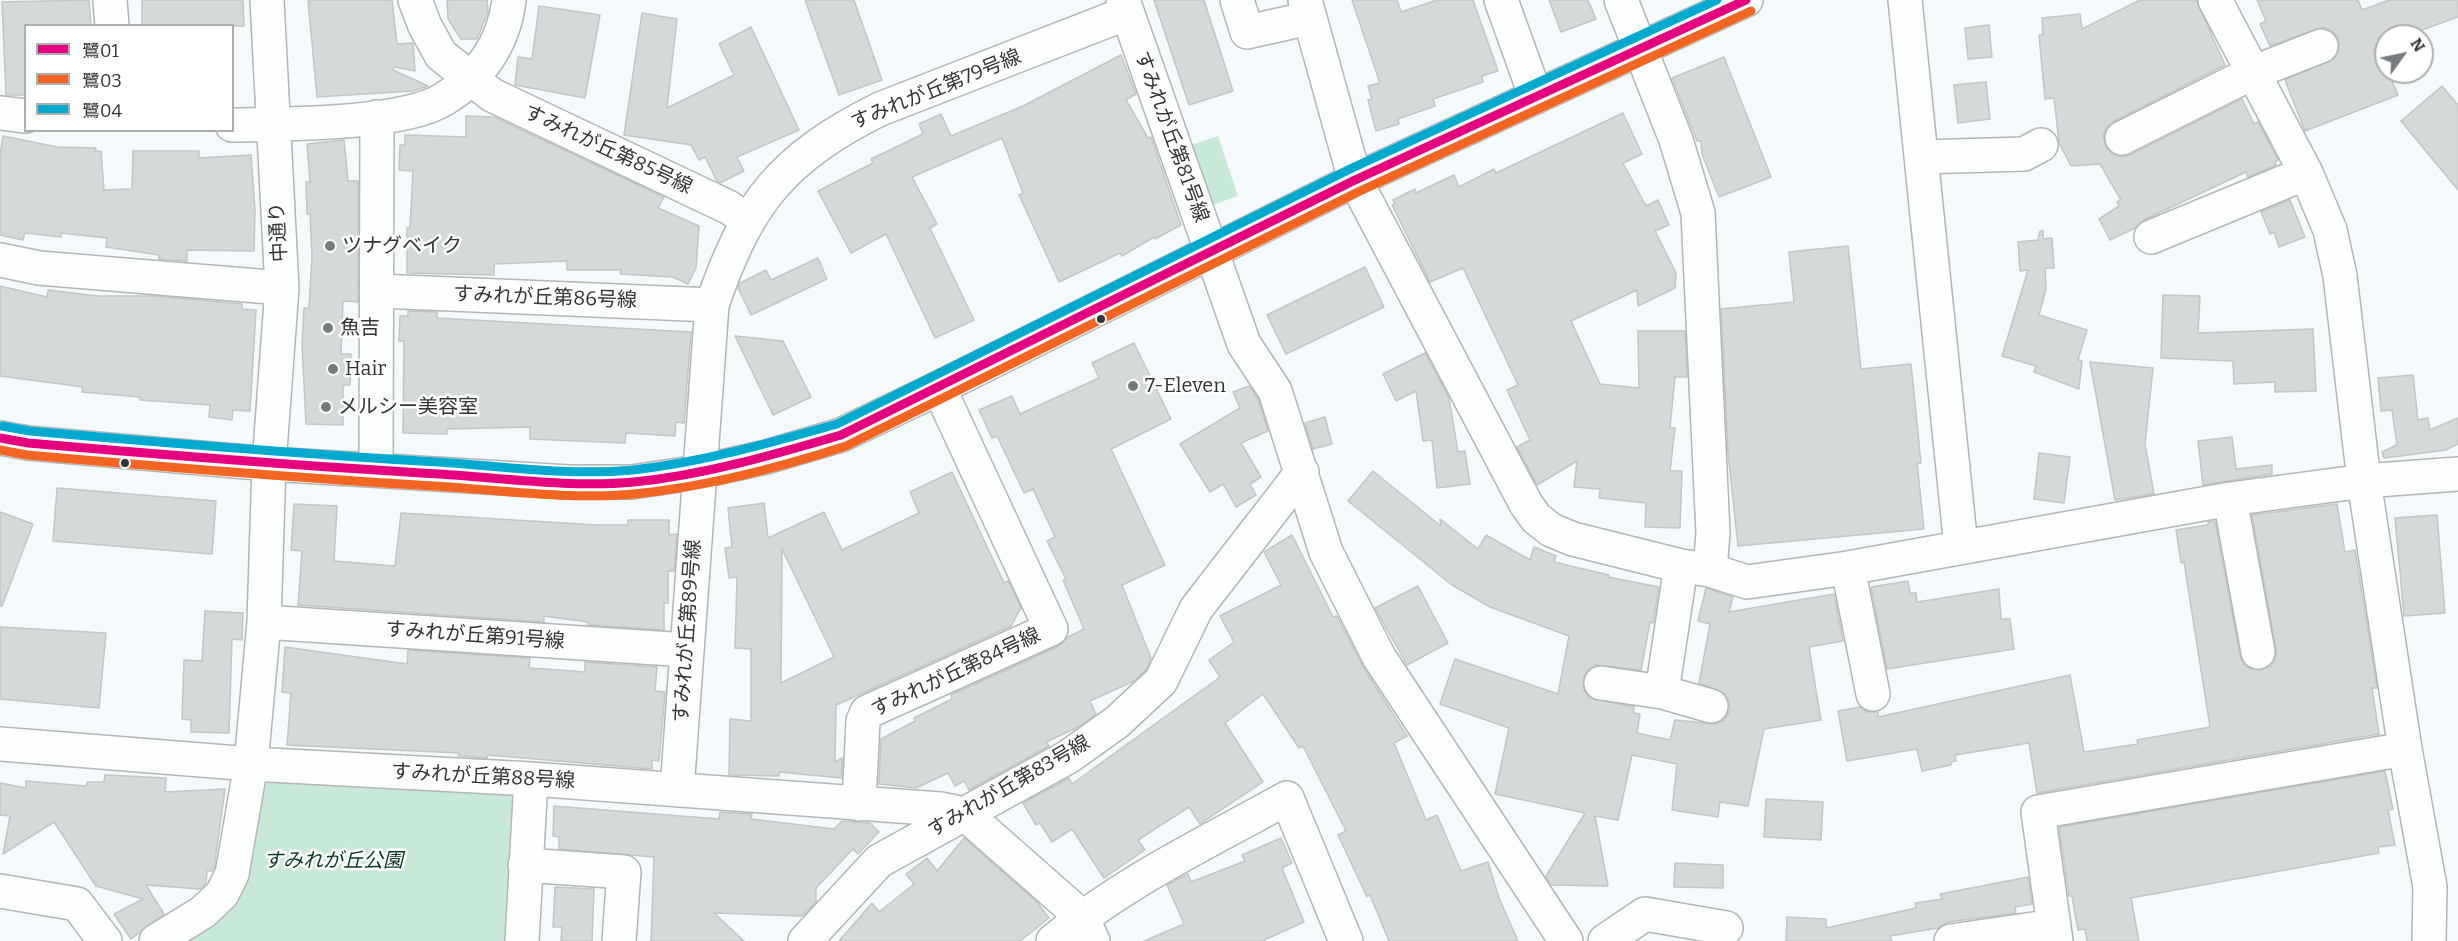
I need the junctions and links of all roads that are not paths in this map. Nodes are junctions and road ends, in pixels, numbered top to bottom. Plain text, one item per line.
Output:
1 (110, 0) edge
2 (267, 0) edge
3 (415, 0) edge
4 (509, 0) edge
5 (1237, 0) edge
6 (1501, 0) edge
7 (1621, 0) edge
8 (1746, 0) edge
9 (1905, 0) edge
10 (2215, 0) edge
11 (1125, 7) edge
12 (1307, 9) edge
13 (111, 24) edge
14 (2321, 46) dead end
15 (1639, 48) junction
16 (2252, 73) junction
17 (470, 78) junction
18 (1536, 97) junction
19 (0, 113) edge
20 (24, 116) edge
21 (377, 117) junction
22 (273, 124) junction
23 (234, 125) edge
24 (2122, 138) dead end
25 (2041, 145) dead end
26 (1921, 157) junction
27 (2306, 173) junction
28 (1355, 180) junction
29 (748, 220) junction
30 (2151, 237) dead end
31 (1212, 252) junction
32 (0, 260) edge
33 (282, 288) junction
34 (379, 291) junction
35 (712, 305) junction
36 (939, 388) junction
37 (0, 438) edge
38 (269, 464) junction
39 (376, 469) junction
40 (699, 472) junction
41 (1302, 472) junction
42 (2458, 474) edge
43 (2364, 481) junction
44 (2230, 499) junction
45 (1960, 547) junction
46 (1696, 568) junction
47 (1848, 568) junction
48 (264, 622) junction
49 (687, 650) junction
50 (2258, 652) dead end
51 (1601, 683) dead end
52 (1662, 693) junction
53 (1873, 694) dead end
54 (1711, 706) dead end
55 (0, 744) edge
56 (2405, 749) junction
57 (251, 764) junction
58 (531, 778) junction
59 (677, 790) junction
60 (859, 804) junction
61 (965, 814) junction
62 (525, 865) junction
63 (0, 891) edge
64 (1726, 928) dead end
65 (1088, 929) edge
66 (2055, 933) edge
67 (105, 941) edge
68 (156, 941) edge
69 (522, 941) edge
70 (619, 941) edge
71 (806, 941) edge
72 (1053, 941) edge
73 (1346, 941) edge
74 (1566, 941) edge
75 (1605, 941) edge
76 (1951, 941) edge
77 (2429, 941) edge

1 - 13 street
2 - 22 street, 中通り
3 - 17 street, すみれが丘第85号線
4 - 17 street
5 - 12 street
6 - 18 street
7 - 15 street
8 - 15 street
9 - 26 street
10 - 16 street
11 - 29 street, すみれが丘第79号線
11 - 31 street, すみれが丘第81号線
12 - 28 street
14 - 16 street
15 - 18 street
15 - 46 street
16 - 24 street
16 - 27 street
17 - 21 street
17 - 29 street, すみれが丘第85号線
18 - 28 street
19 - 20 street
21 - 22 street
21 - 34 street
22 - 23 street
22 - 33 street, 中通り
25 - 26 street
26 - 45 street
27 - 30 street
27 - 43 street
28 - 31 street
28 - 46 street
29 - 35 street, すみれが丘第79号線
31 - 36 street
31 - 41 street, すみれが丘第81号線
32 - 33 street
33 - 38 street, 中通り
34 - 35 street, すみれが丘第86号線
34 - 39 street
35 - 40 street, すみれが丘第79号線
36 - 40 street
36 - 60 street, すみれが丘第84号線
37 - 38 street
38 - 39 street
38 - 48 street, 中通り
39 - 40 street
40 - 49 street, すみれが丘第89号線
41 - 61 street, すみれが丘第83号線
41 - 74 street, すみれが丘第81号線
42 - 43 street
43 - 44 street
43 - 56 street
44 - 45 street
44 - 50 street
45 - 47 street
46 - 47 street
46 - 52 street
47 - 53 street
48 - 49 street, すみれが丘第91号線
48 - 57 street, 中通り
49 - 59 street, すみれが丘第89号線
51 - 52 street
52 - 54 street
55 - 57 street, すみれが丘第88号線
56 - 66 street
56 - 77 street
57 - 58 street, すみれが丘第88号線
57 - 68 street, 中通り
58 - 59 street, すみれが丘第88号線
58 - 62 street
59 - 60 street, すみれが丘第88号線
60 - 61 street, すみれが丘第88号線
61 - 65 street
61 - 71 street, すみれが丘第83号線
62 - 69 street
62 - 70 street
63 - 67 street
64 - 75 street
65 - 72 street
65 - 73 street
66 - 76 street

